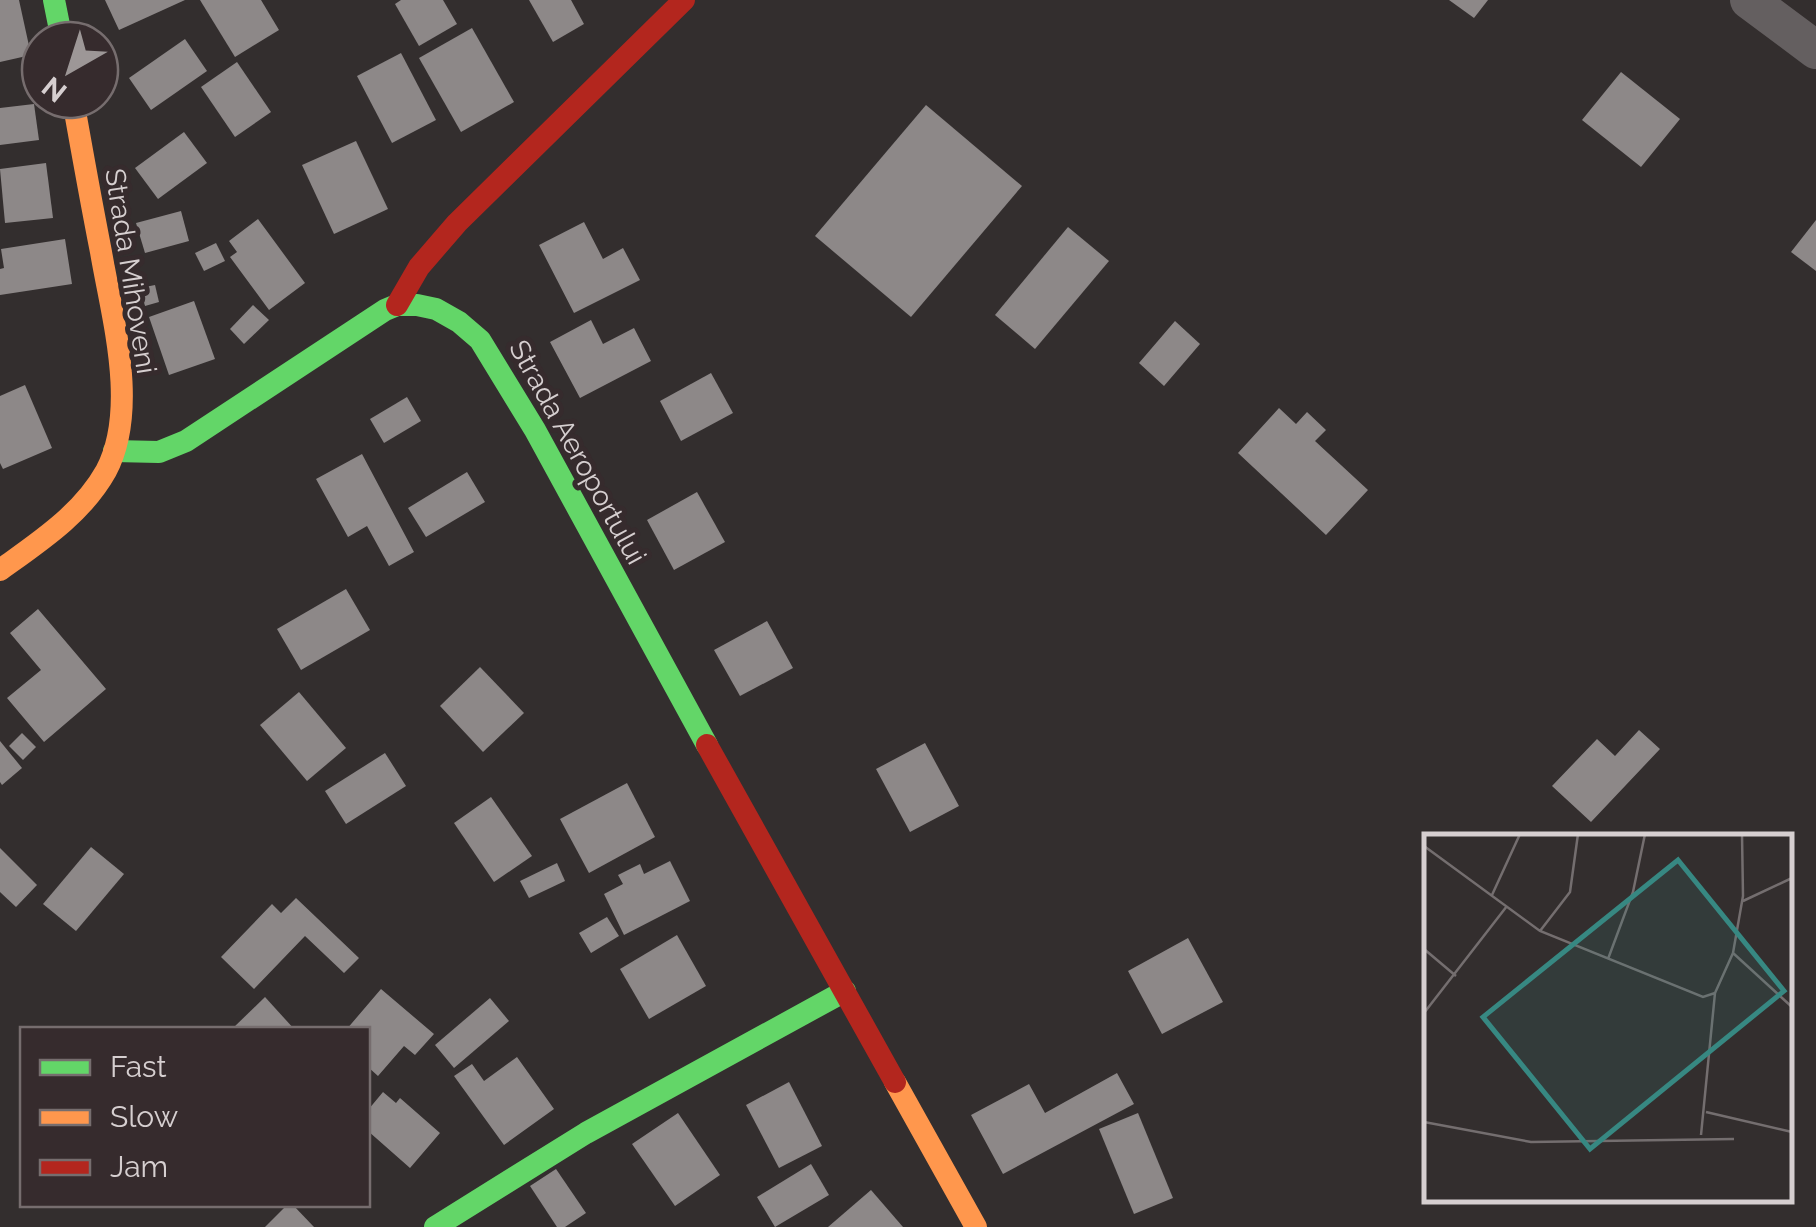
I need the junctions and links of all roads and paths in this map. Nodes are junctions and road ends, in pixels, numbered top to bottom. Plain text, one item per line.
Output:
1 (684, 0) edge
2 (1749, 0) edge
3 (1816, 50) edge
4 (76, 120) edge
5 (397, 306) junction
6 (114, 451) junction
7 (0, 570) edge
8 (845, 990) junction
9 (435, 1227) edge
10 (976, 1227) edge

1 - 5 street
2 - 3 street
4 - 6 street, Strada Mihoveni
5 - 6 street
5 - 8 street, Strada Aeroportului
6 - 7 street
8 - 9 street
8 - 10 street, Strada Aeroportului

